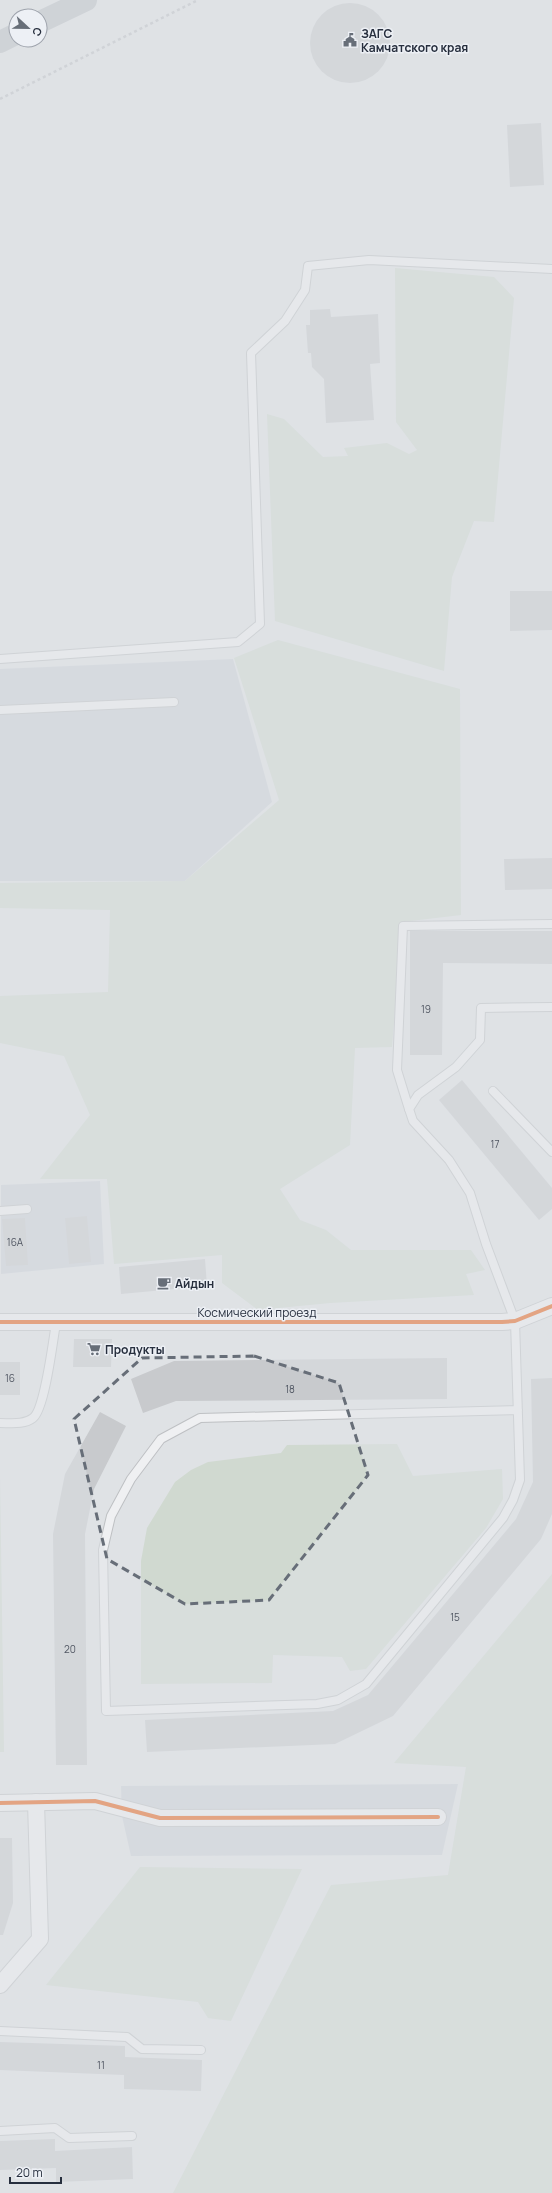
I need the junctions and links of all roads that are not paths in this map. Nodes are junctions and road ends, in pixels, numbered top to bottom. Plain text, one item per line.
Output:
1 (86, 0) edge
2 (48, 18) edge
3 (552, 269) edge
4 (0, 659) edge
5 (174, 702) dead end
6 (0, 710) edge
7 (552, 924) edge
8 (552, 1007) edge
9 (494, 1091) dead end
10 (409, 1109) junction
11 (552, 1152) edge
12 (27, 1209) dead end
13 (0, 1211) edge
14 (552, 1306) edge
15 (515, 1321) junction
16 (0, 1322) edge
17 (56, 1323) junction
18 (518, 1410) junction
19 (0, 1424) edge
20 (36, 1802) junction
21 (0, 1803) edge
22 (438, 1817) dead end
23 (0, 1985) edge
24 (0, 2032) edge
25 (201, 2050) dead end
26 (0, 2131) edge
27 (132, 2136) dead end

1 - 2 main road
3 - 4 lane
5 - 6 lane
7 - 10 lane
8 - 10 lane
9 - 11 lane
10 - 15 lane
12 - 13 lane
14 - 15 street
15 - 17 street, Космический проезд
15 - 18 lane
16 - 17 street, Космический проезд
17 - 19 lane
18 - 18 lane
20 - 21 street
20 - 22 street
20 - 23 street
24 - 25 lane
26 - 27 lane

